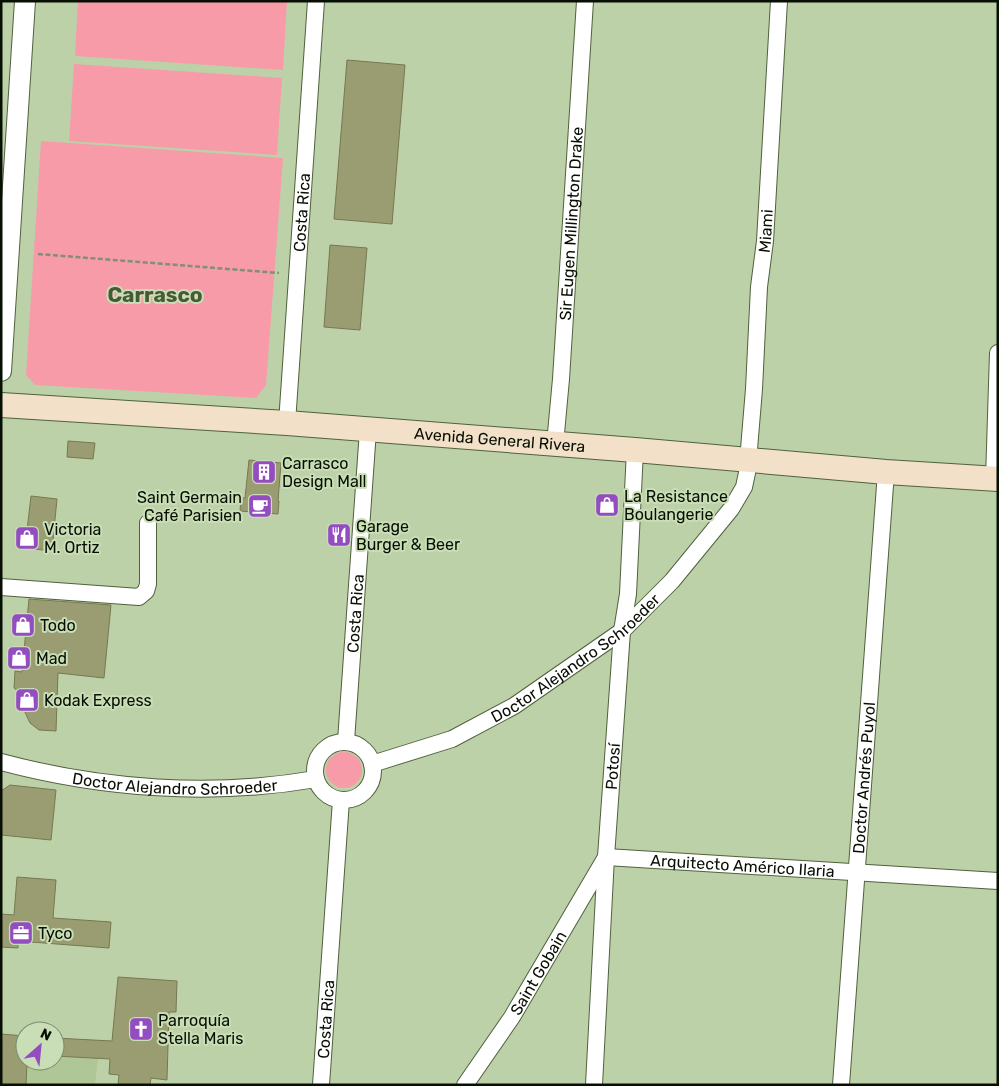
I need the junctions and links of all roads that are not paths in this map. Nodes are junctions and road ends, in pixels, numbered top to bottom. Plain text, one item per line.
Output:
1 (25, 1) edge
2 (316, 1) edge
3 (585, 1) edge
4 (779, 1) edge
5 (998, 353) edge
6 (1, 371) edge
7 (1, 405) edge
8 (287, 423) junction
9 (368, 430) junction
10 (555, 444) junction
11 (635, 450) junction
12 (747, 459) junction
13 (886, 472) junction
14 (996, 479) edge
15 (148, 523) dead end
16 (1, 588) edge
17 (622, 631) junction
18 (346, 742) junction
19 (1, 762) edge
20 (372, 764) junction
21 (316, 779) junction
22 (342, 800) junction
23 (606, 857) junction
24 (856, 872) junction
25 (998, 881) edge
26 (321, 1085) edge
27 (465, 1085) edge
28 (594, 1085) edge
29 (841, 1085) edge

1 - 6 street
2 - 8 street, Costa Rica
3 - 10 street, Sir Eugen Millington Drake
4 - 12 street, Miami
5 - 14 street
7 - 8 main road, Avenida General Rivera
8 - 9 main road, Avenida General Rivera
9 - 10 main road, Avenida General Rivera
9 - 18 street, Costa Rica
10 - 11 main road, Avenida General Rivera
11 - 12 main road, Avenida General Rivera
11 - 17 street, Potosí
12 - 13 main road, Avenida General Rivera
12 - 17 street, Doctor Alejandro Schroeder
13 - 14 main road, Avenida General Rivera
13 - 24 street, Doctor Andrés Puyol
15 - 16 street
17 - 20 street, Doctor Alejandro Schroeder
17 - 23 street, Potosí
18 - 20 street
18 - 21 street
19 - 21 street, Doctor Alejandro Schroeder
20 - 22 street
21 - 22 street
22 - 26 street, Costa Rica
23 - 24 street, Arquitecto Américo Ilaria
23 - 27 street, Saint Gobain
23 - 28 street, Potosí
24 - 25 street, Arquitecto Américo Ilaria
24 - 29 street, Doctor Andrés Puyol

